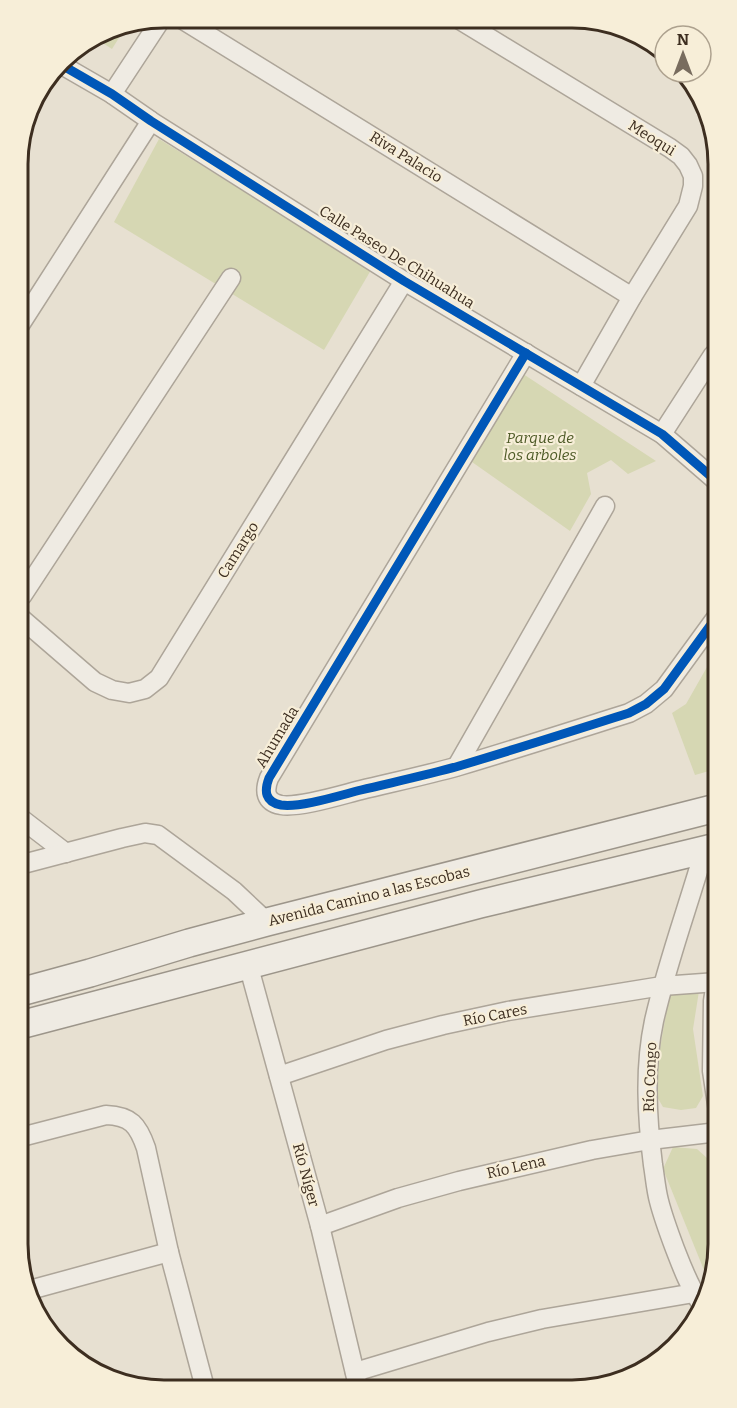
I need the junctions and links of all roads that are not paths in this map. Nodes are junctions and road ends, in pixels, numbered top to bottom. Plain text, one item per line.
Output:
1 (474, 28) edge
2 (155, 29) edge
3 (198, 29) edge
4 (68, 69) edge
5 (112, 94) junction
6 (151, 121) junction
7 (231, 278) dead end
8 (404, 281) junction
9 (632, 297) junction
10 (28, 313) edge
11 (526, 353) junction
12 (708, 363) edge
13 (581, 386) junction
14 (662, 434) junction
15 (708, 475) edge
16 (605, 506) dead end
17 (28, 587) edge
18 (28, 624) edge
19 (708, 629) edge
20 (457, 766) junction
21 (708, 810) edge
22 (28, 824) edge
23 (708, 849) edge
24 (66, 853) junction
25 (708, 855) edge
26 (28, 863) edge
27 (470, 870) junction
28 (480, 904) junction
29 (267, 922) junction
30 (248, 964) junction
31 (708, 981) edge
32 (662, 986) junction
33 (28, 990) edge
34 (28, 1023) edge
35 (279, 1076) junction
36 (708, 1133) edge
37 (28, 1135) edge
38 (650, 1140) junction
39 (320, 1226) junction
40 (169, 1252) junction
41 (36, 1288) edge
42 (697, 1297) edge
43 (357, 1379) edge
44 (203, 1380) edge

1 - 9 street, Meoqui
2 - 5 street
3 - 9 street, Riva Palacio
4 - 5 street, Calle Paseo De Chihuahua
5 - 6 street, Calle Paseo De Chihuahua
6 - 8 street, Calle Paseo De Chihuahua
6 - 10 street
7 - 17 street
8 - 11 street, Calle Paseo De Chihuahua
8 - 18 street, Camargo
9 - 13 street, Meoqui
11 - 13 street, Calle Paseo De Chihuahua
11 - 20 street, Ahumada
12 - 14 street
13 - 14 street, Calle Paseo De Chihuahua
14 - 15 street, Calle Paseo De Chihuahua
16 - 20 street
19 - 20 street, Ahumada
21 - 27 street, Avenida Camino a las Escobas
22 - 24 street
23 - 28 street
24 - 26 street
24 - 29 street
25 - 32 street, Río Congo
27 - 28 street
27 - 29 street, Avenida Camino a las Escobas
28 - 30 street
29 - 33 street, Avenida Camino a las Escobas
30 - 34 street
30 - 35 street, Río Níger
31 - 32 street, Río Cares
32 - 35 street, Río Cares
32 - 38 street, Río Congo
35 - 39 street, Río Níger
36 - 38 street, Río Lena
37 - 40 street
38 - 39 street, Río Lena
38 - 42 street, Río Congo
39 - 43 street, Río Níger
40 - 41 street
40 - 44 street
42 - 43 street

